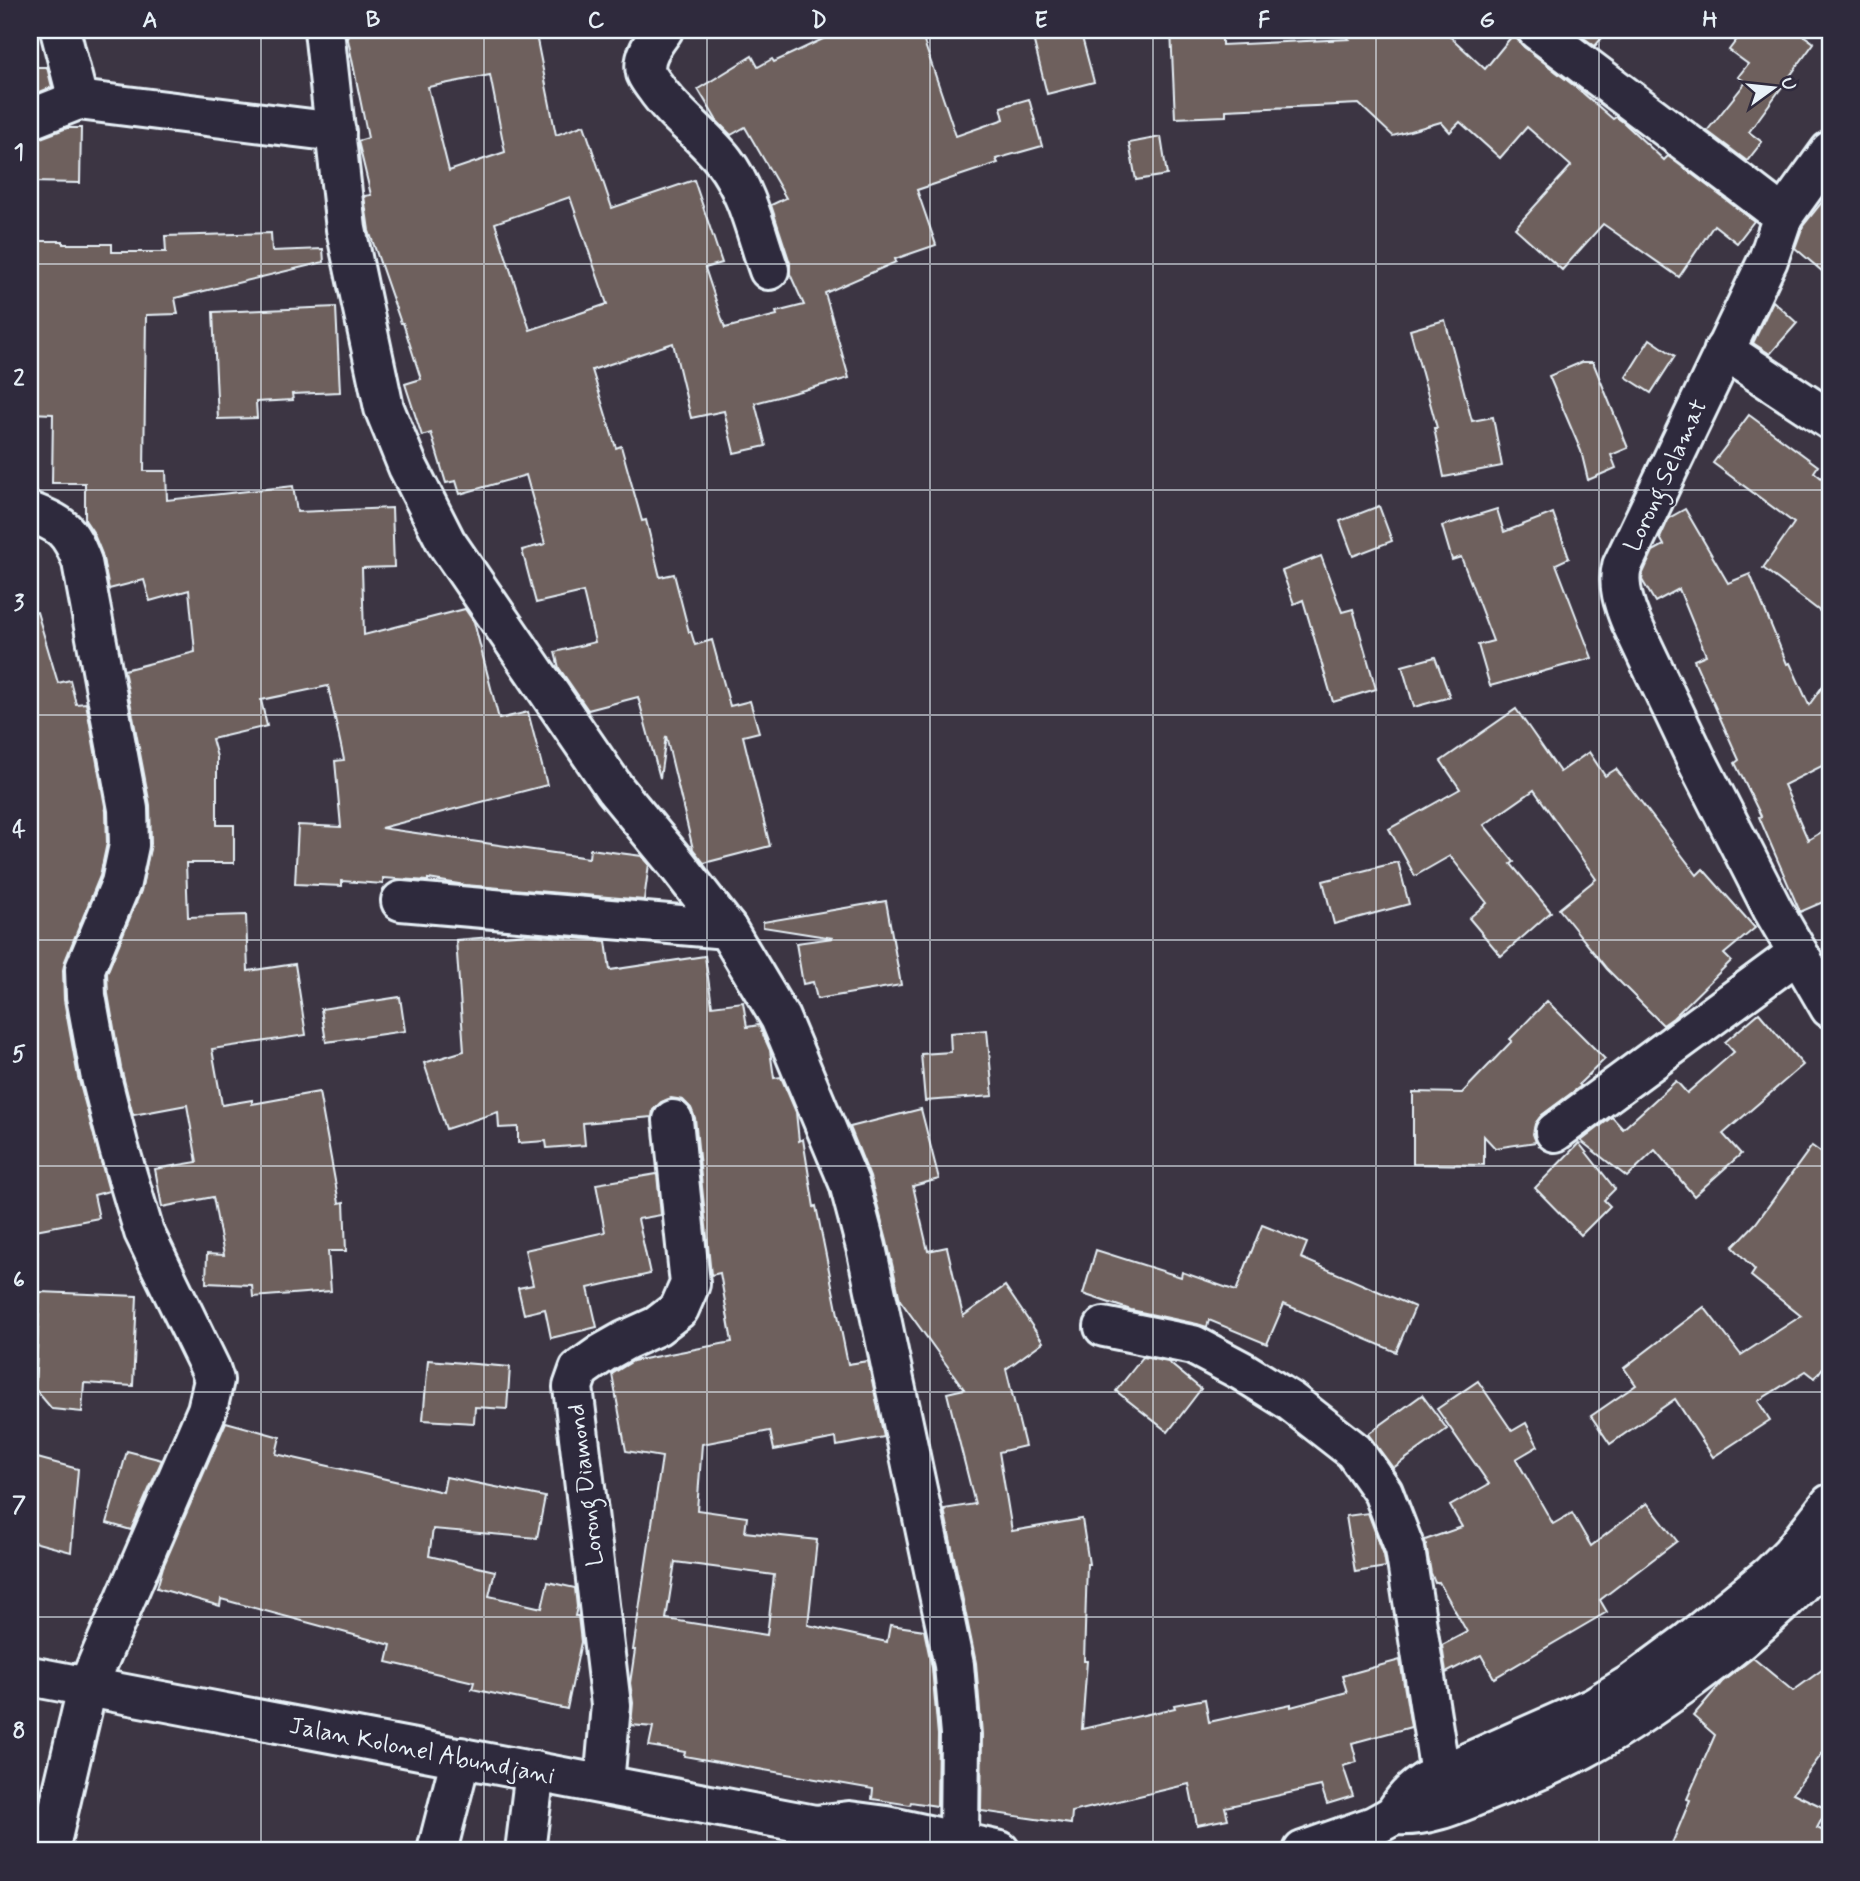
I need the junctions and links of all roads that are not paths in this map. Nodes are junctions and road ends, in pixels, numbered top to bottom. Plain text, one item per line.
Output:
1 (60, 30) edge
2 (324, 30) edge
3 (663, 30) edge
4 (1537, 30) edge
5 (78, 100) junction
6 (30, 119) edge
7 (335, 132) junction
8 (1830, 151) edge
9 (1783, 216) junction
10 (769, 270) dead end
11 (1724, 350) junction
12 (1830, 420) edge
13 (30, 512) edge
14 (401, 901) dead end
15 (727, 929) junction
16 (1798, 953) junction
17 (1830, 1008) edge
18 (673, 1120) dead end
19 (1555, 1132) dead end
20 (1104, 1327) dead end
21 (1830, 1504) edge
22 (1830, 1551) edge
23 (30, 1676) edge
24 (87, 1688) junction
25 (461, 1757) junction
26 (535, 1771) junction
27 (1440, 1774) junction
28 (604, 1784) junction
29 (815, 1825) junction
30 (1380, 1831) edge
31 (959, 1842) junction
32 (49, 1851) edge
33 (438, 1851) edge
34 (525, 1851) edge
35 (849, 1851) edge
36 (1000, 1851) edge
37 (1303, 1851) edge

1 - 5 street
2 - 7 street
3 - 10 street
4 - 9 street
5 - 6 street
5 - 7 street
7 - 15 street
8 - 9 street, Lorong Selamat
9 - 11 street, Lorong Selamat
11 - 12 street
11 - 16 street, Lorong Selamat
13 - 24 street
14 - 15 street
15 - 31 street
16 - 17 street, Lorong Selamat
16 - 19 street
18 - 28 street, Lorong Diamond
20 - 27 street
21 - 27 street
22 - 30 street
23 - 24 street, Jalan Kolonel Abundjani
24 - 25 street, Jalan Kolonel Abundjani
24 - 32 street
25 - 26 street, Jalan Kolonel Abundjani
25 - 33 street
26 - 28 street, Jalan Kolonel Abundjani
26 - 34 street
27 - 30 street
28 - 29 street, Jalan Kolonel Abundjani
29 - 31 street, Jalan Kolonel Abundjani
29 - 35 street, Jalan Kolonel Abundjani
30 - 37 street
31 - 36 street, Jalan Kolonel Abundjani

